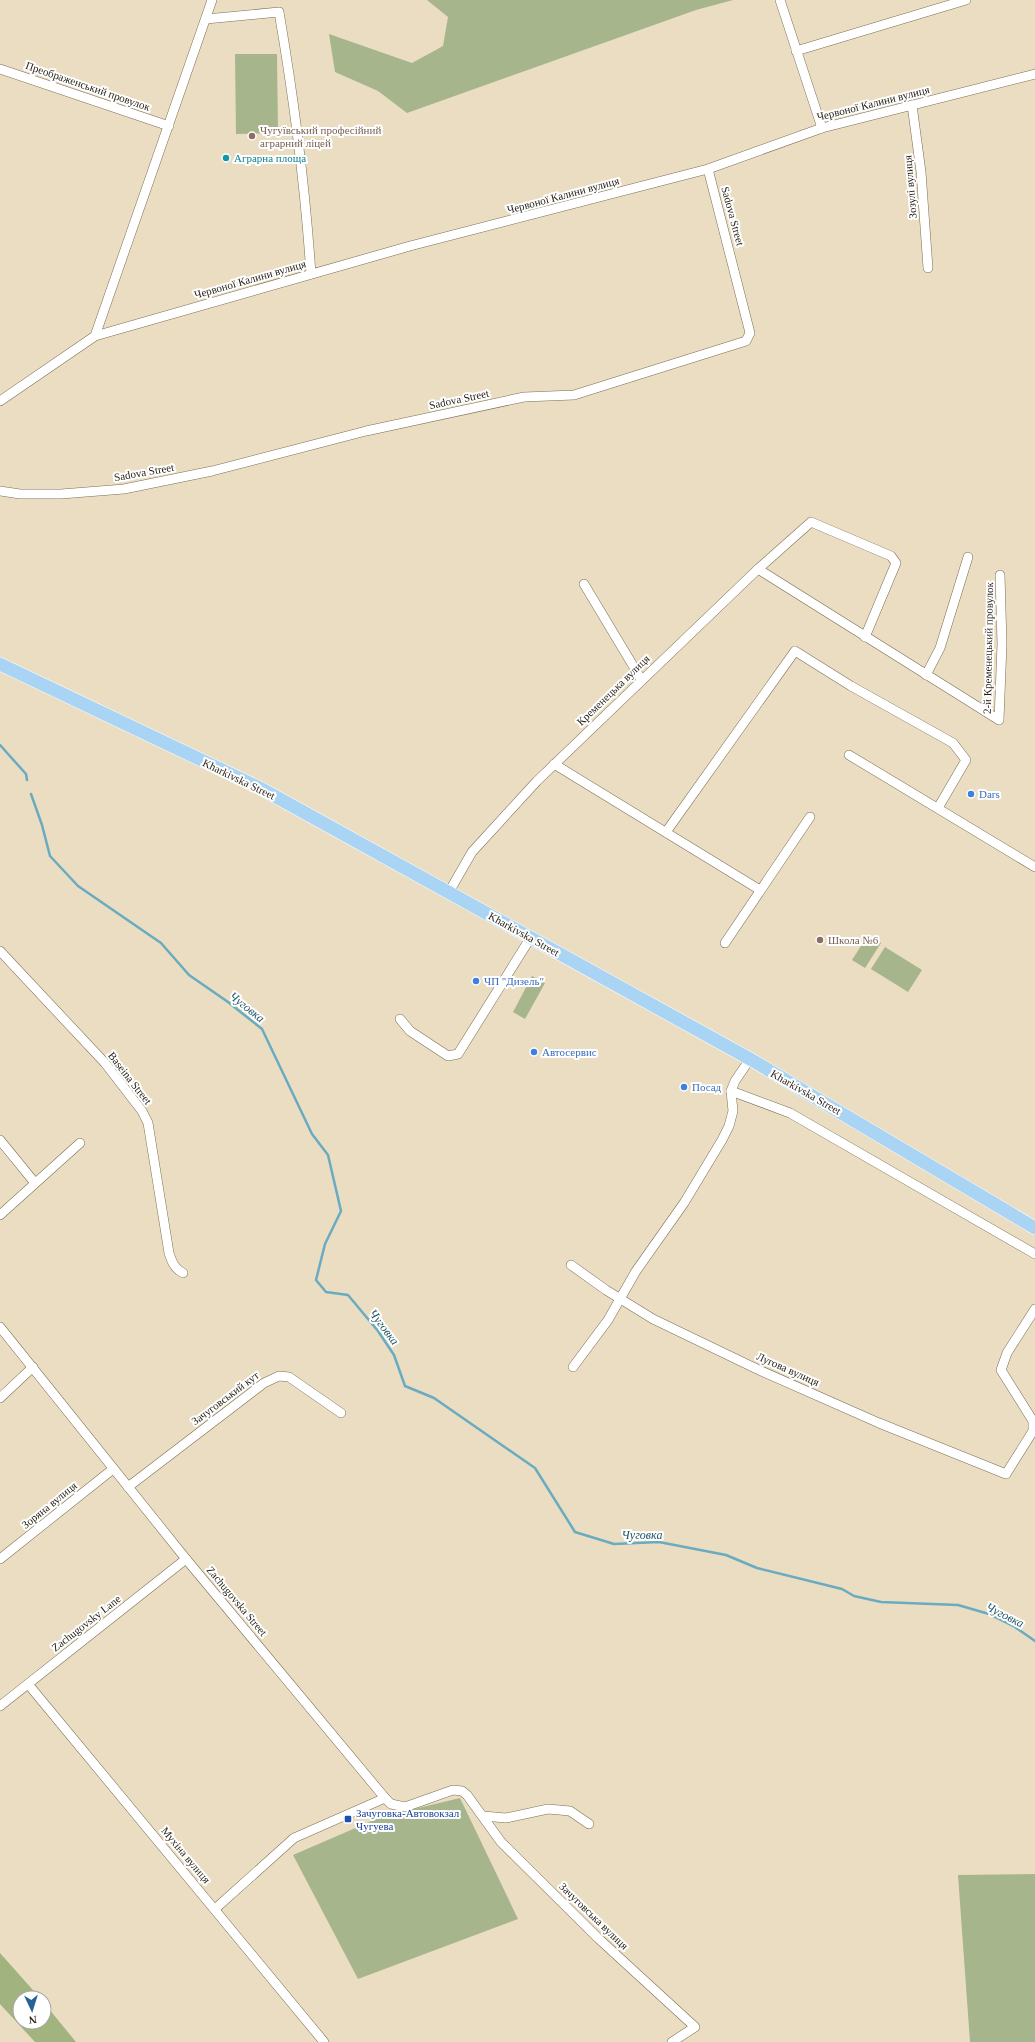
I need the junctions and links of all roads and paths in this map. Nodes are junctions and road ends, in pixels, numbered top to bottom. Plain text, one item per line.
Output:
1 (212, 0) edge
2 (780, 0) edge
3 (966, 0) edge
4 (206, 19) junction
5 (796, 51) junction
6 (0, 70) edge
7 (1035, 74) edge
8 (912, 105) junction
9 (168, 126) junction
10 (822, 128) junction
11 (708, 169) junction
12 (928, 268) dead end
13 (311, 274) junction
14 (95, 336) junction
15 (0, 401) edge
16 (0, 491) edge
17 (968, 556) dead end
18 (758, 569) junction
19 (1000, 575) dead end
20 (584, 584) dead end
21 (865, 637) junction
22 (0, 664) edge
23 (926, 675) junction
24 (641, 679) junction
25 (849, 755) dead end
26 (554, 764) junction
27 (938, 808) junction
28 (810, 817) dead end
29 (666, 832) junction
30 (1035, 867) edge
31 (760, 890) junction
32 (449, 892) junction
33 (531, 937) junction
34 (725, 943) dead end
35 (0, 951) edge
36 (400, 1020) dead end
37 (750, 1059) junction
38 (731, 1091) junction
39 (0, 1140) edge
40 (80, 1143) dead end
41 (35, 1183) junction
42 (0, 1215) edge
43 (1035, 1228) edge
44 (1035, 1254) edge
45 (571, 1265) dead end
46 (183, 1273) dead end
47 (620, 1297) junction
48 (1035, 1309) edge
49 (0, 1327) edge
50 (33, 1367) junction
51 (573, 1367) dead end
52 (0, 1398) edge
53 (341, 1413) dead end
54 (113, 1469) junction
55 (128, 1487) junction
56 (186, 1558) junction
57 (0, 1559) edge
58 (28, 1684) junction
59 (0, 1706) edge
60 (385, 1798) junction
61 (483, 1816) junction
62 (589, 1824) dead end
63 (215, 1909) junction
64 (324, 2042) edge
65 (672, 2042) edge

1 - 4 street
2 - 5 street
3 - 5 street
4 - 9 street
4 - 13 street
5 - 10 street
6 - 9 street, Преображенський провулок
7 - 8 street, Червоної Калини вулиця
8 - 10 street, Червоної Калини вулиця
8 - 12 street, Зозулі вулиця
9 - 14 street
10 - 11 street, Червоної Калини вулиця
11 - 13 street, Червоної Калини вулиця
11 - 16 street, Sadova Street
13 - 14 street, Червоної Калини вулиця
14 - 15 street, Червоної Калини вулиця
17 - 23 street
18 - 21 street
18 - 21 street, Кременецька вулиця
18 - 24 street, Кременецька вулиця
19 - 23 street, 2-й Кременецький провулок
20 - 24 street
21 - 23 street
22 - 32 highway, Kharkivska Street
24 - 26 street, Кременецька вулиця
25 - 27 street
26 - 29 street
26 - 32 street, Кременецька вулиця
27 - 29 street
27 - 30 street
28 - 31 street
29 - 31 street
31 - 34 street
32 - 33 highway, Kharkivska Street
33 - 36 street
33 - 37 highway, Kharkivska Street
35 - 46 street, Baseina Street
37 - 38 street
37 - 43 highway, Kharkivska Street
38 - 44 street
38 - 47 street
39 - 41 street
40 - 41 street
41 - 42 street
45 - 47 street, Лугова вулиця
47 - 48 street, Лугова вулиця
47 - 51 street
49 - 50 street, Zachugovska Street
50 - 52 street
50 - 54 street, Zachugovska Street
53 - 55 street, Зачуговський кут
54 - 55 street, Zachugovska Street
54 - 57 street, Зоряна вулиця
55 - 56 street, Zachugovska Street
56 - 58 street, Zachugovsky Lane
56 - 60 street, Zachugovska Street
58 - 59 street, Zachugovsky Lane
58 - 63 street, Мухіна вулиця
60 - 61 street, Zachugovska Street
60 - 63 street
61 - 62 street
61 - 65 street, Зачуговська вулиця
63 - 64 street, Мухіна вулиця

